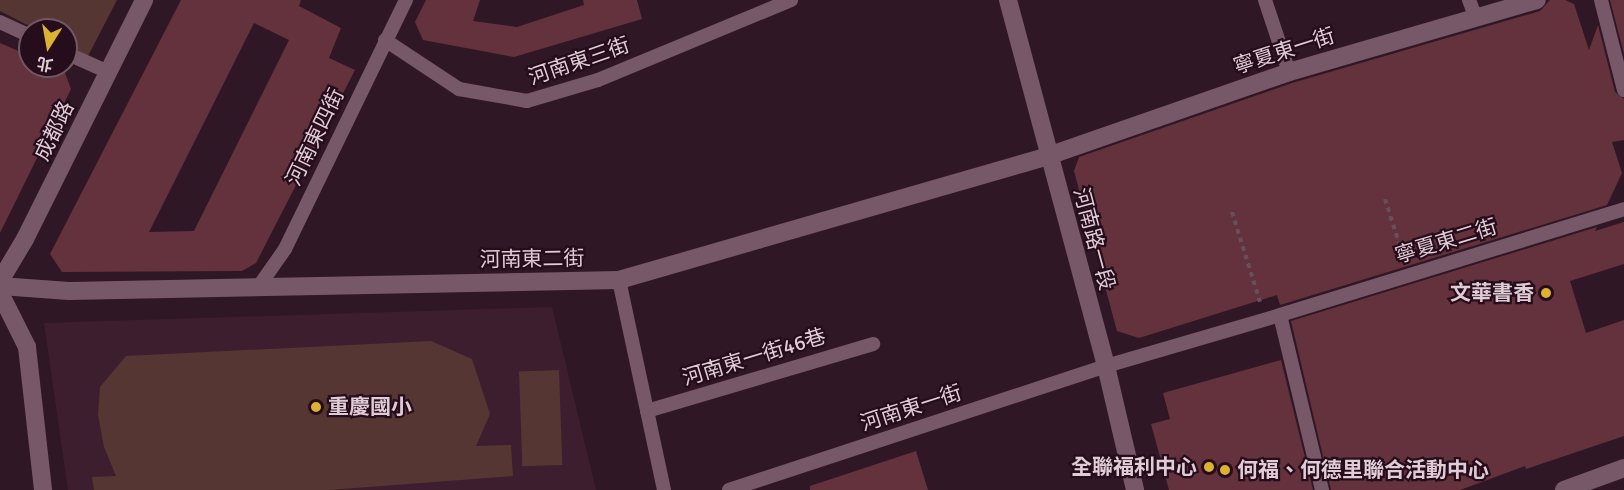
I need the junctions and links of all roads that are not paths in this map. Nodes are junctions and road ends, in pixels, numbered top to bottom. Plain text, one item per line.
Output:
1 (144, 0) edge
2 (406, 0) edge
3 (791, 0) edge
4 (1008, 0) edge
5 (1265, 0) edge
6 (1470, 0) edge
7 (1537, 0) edge
8 (1601, 0) edge
9 (1476, 18) junction
10 (0, 22) edge
11 (18, 30) edge
12 (385, 40) junction
13 (78, 58) edge
14 (108, 72) junction
15 (1289, 72) junction
16 (1624, 90) edge
17 (1048, 156) junction
18 (1624, 209) edge
19 (619, 280) junction
20 (0, 281) edge
21 (0, 286) edge
22 (256, 289) junction
23 (0, 293) edge
24 (1280, 315) junction
25 (873, 344) dead end
26 (1106, 366) junction
27 (647, 411) junction
28 (1624, 468) edge
29 (43, 490) edge
30 (664, 490) edge
31 (729, 490) edge
32 (1135, 490) edge
33 (1322, 490) edge
34 (1564, 490) edge

1 - 14 street, 成都路
2 - 12 lane, 河南東四街
3 - 12 lane, 河南東三街
4 - 17 street, 河南路一段
5 - 15 lane
6 - 9 lane
7 - 9 street, 寧夏東一街
8 - 16 lane
9 - 15 street, 寧夏東一街
10 - 11 lane
12 - 22 lane, 河南東四街
13 - 14 lane
14 - 20 street, 成都路
15 - 17 street, 寧夏東一街
17 - 19 street, 河南東二街
17 - 26 street, 河南路一段
18 - 24 lane, 寧夏東二街
19 - 22 street, 河南東二街
19 - 27 lane
21 - 22 street, 河南東二街
23 - 29 street
24 - 26 lane, 寧夏東二街
24 - 33 lane
25 - 27 lane, 河南東一街46巷
26 - 31 lane, 河南東一街
26 - 32 street, 河南路一段
27 - 30 lane
28 - 34 street

